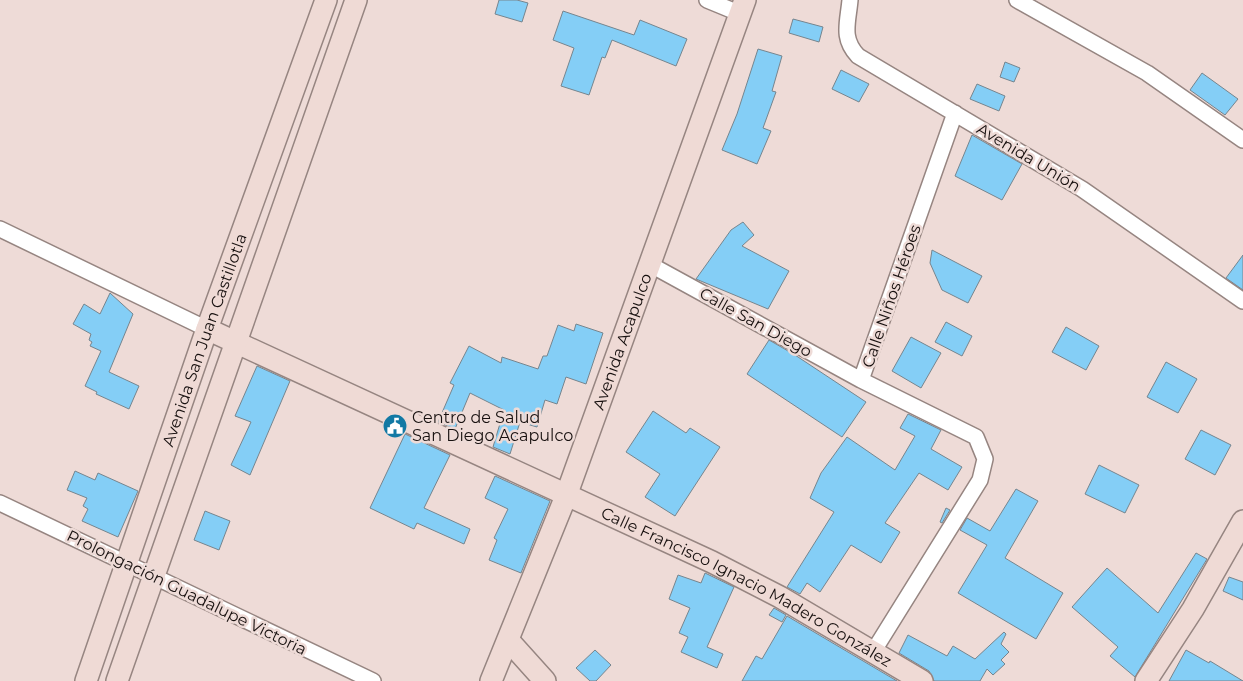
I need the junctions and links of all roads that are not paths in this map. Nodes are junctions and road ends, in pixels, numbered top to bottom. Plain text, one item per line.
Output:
1 (326, 0) edge
2 (356, 0) edge
3 (707, 0) edge
4 (850, 0) edge
5 (1016, 0) edge
6 (743, 7) edge
7 (955, 113) junction
8 (1243, 140) edge
9 (0, 229) edge
10 (651, 265) junction
11 (1243, 301) edge
12 (207, 329) junction
13 (236, 342) junction
14 (861, 380) junction
15 (566, 496) junction
16 (0, 503) edge
17 (1243, 521) edge
18 (127, 562) junction
19 (154, 578) junction
20 (509, 641) junction
21 (873, 652) junction
22 (86, 681) edge
23 (117, 681) edge
24 (373, 681) edge
25 (491, 681) edge
26 (545, 681) edge
27 (922, 681) edge
28 (1146, 681) edge

1 - 12 street, Avenida San Juan Castillotla
2 - 13 street, Avenida San Juan Castillotla
3 - 6 street
4 - 7 street, Avenida Unión
5 - 8 street
6 - 10 street, Avenida Acapulco
7 - 11 street, Avenida Unión
7 - 14 street, Calle Niños Héroes
9 - 12 street
10 - 14 street, Calle San Diego
10 - 15 street, Avenida Acapulco
12 - 13 street, Calle Francisco Ignacio Madero González
12 - 18 street, Avenida San Juan Castillotla
13 - 15 street, Calle Francisco Ignacio Madero González
13 - 19 street, Avenida San Juan Castillotla
14 - 21 street, Calle Niños Héroes
15 - 20 street, Avenida Acapulco
15 - 21 street, Calle Francisco Ignacio Madero González
16 - 18 street, Prolongación Guadalupe Victoria
17 - 28 street
18 - 19 street, Prolongación Guadalupe Victoria
18 - 22 street, Avenida San Juan Castillotla
19 - 23 street, Avenida San Juan Castillotla
19 - 24 street, Prolongación Guadalupe Victoria
20 - 25 street, Avenida Acapulco
20 - 26 street
21 - 27 street, Calle Francisco Ignacio Madero González

